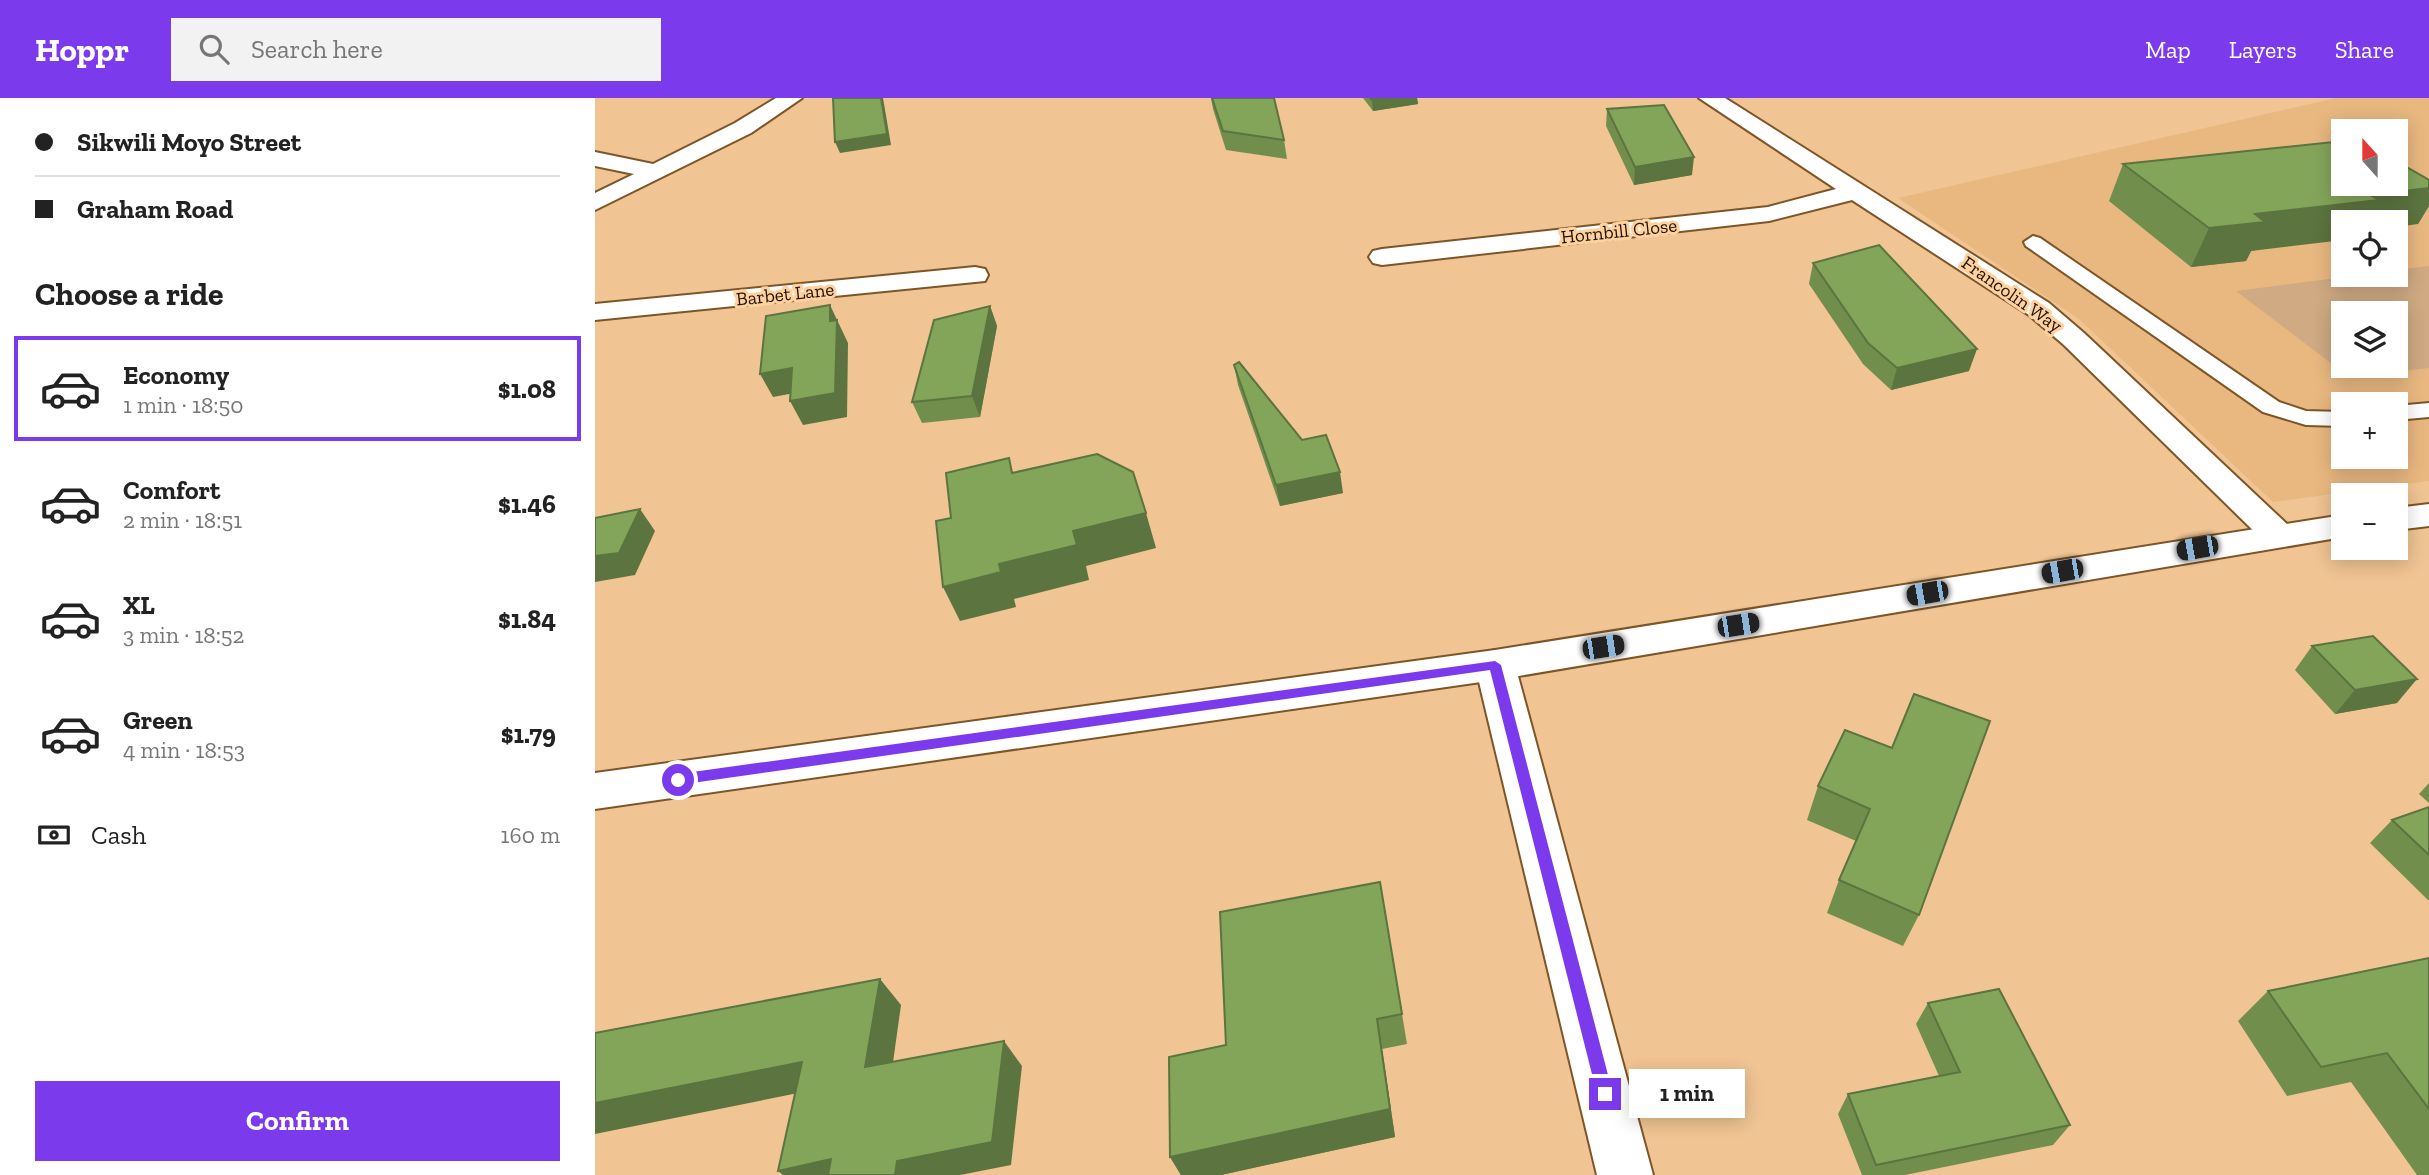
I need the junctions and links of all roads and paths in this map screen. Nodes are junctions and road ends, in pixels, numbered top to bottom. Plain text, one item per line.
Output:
1 (791, 98) edge
2 (1710, 98) edge
3 (595, 159) edge
4 (657, 172) junction
5 (1853, 192) junction
6 (595, 203) edge
7 (2033, 242) dead end
8 (1382, 257) dead end
9 (975, 275) dead end
10 (595, 312) edge
11 (2429, 410) edge
12 (2408, 413) edge
13 (2331, 419) edge
14 (2429, 515) edge
15 (2408, 518) edge
16 (2331, 528) edge
17 (2278, 535) junction
18 (1495, 665) junction
19 (595, 791) edge
20 (1625, 1175) edge

1 - 4 street
2 - 5 street, Francolin Way
3 - 4 street
4 - 6 street
5 - 8 street, Hornbill Close
5 - 17 street, Francolin Way
7 - 13 lane
9 - 10 street, Barbet Lane
11 - 12 lane
14 - 15 street
16 - 17 street
17 - 18 street
18 - 19 street
18 - 20 street

